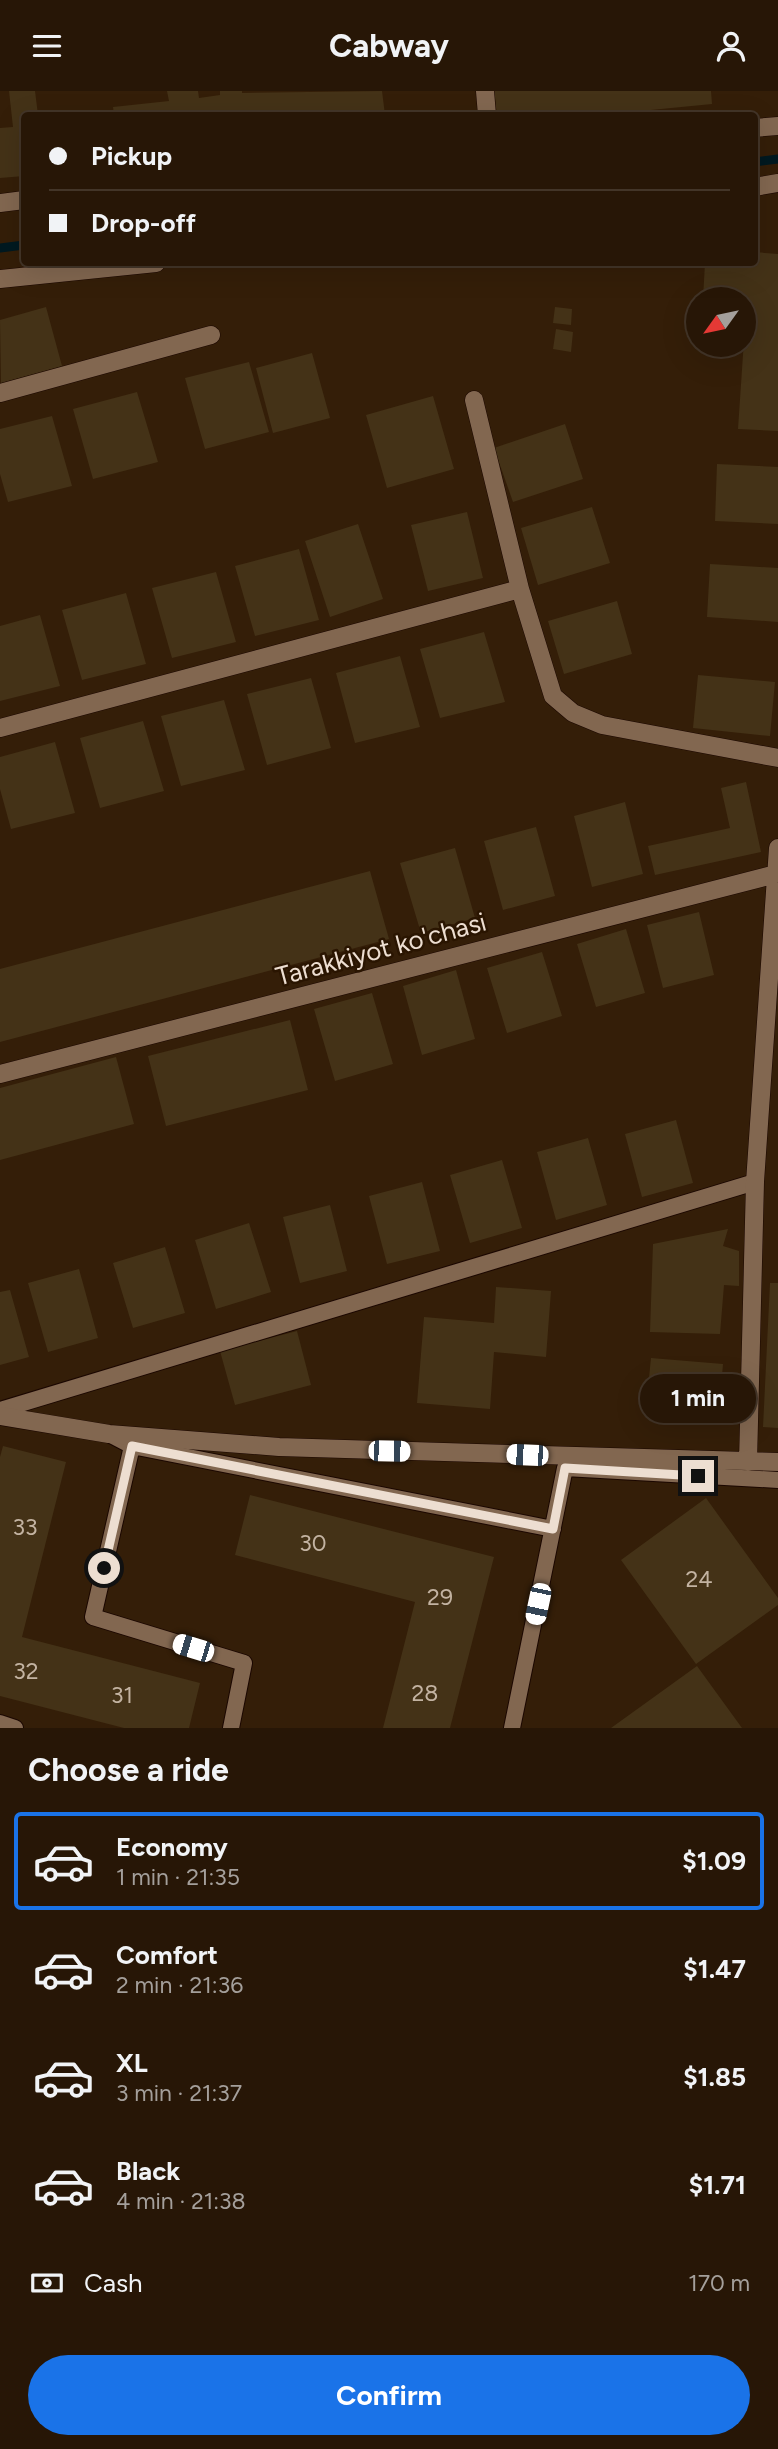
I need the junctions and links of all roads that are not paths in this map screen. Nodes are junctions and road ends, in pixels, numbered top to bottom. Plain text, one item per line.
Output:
1 (485, 91) edge
2 (487, 112) edge
3 (778, 126) edge
4 (758, 128) edge
5 (778, 183) edge
6 (758, 186) edge
7 (21, 200) edge
8 (0, 202) edge
9 (127, 266) edge
10 (0, 279) edge
11 (211, 335) dead end
12 (0, 393) edge
13 (474, 400) dead end
14 (520, 589) junction
15 (0, 728) edge
16 (778, 758) edge
17 (778, 848) edge
18 (776, 874) junction
19 (0, 1075) edge
20 (755, 1182) junction
21 (0, 1410) edge
22 (0, 1416) edge
23 (109, 1434) junction
24 (132, 1446) junction
25 (748, 1462) junction
26 (778, 1462) edge
27 (778, 1481) edge
28 (553, 1529) junction
29 (0, 1723) edge
30 (15, 1728) edge
31 (231, 1728) edge
32 (512, 1728) edge

1 - 2 street
3 - 4 street
5 - 6 street
7 - 8 street
9 - 10 street
11 - 12 street
13 - 14 street
14 - 15 street
14 - 16 street
17 - 18 street
18 - 19 street, Tarakkiyot ko'chasi
18 - 20 street
20 - 21 lane
20 - 25 street
22 - 23 street
23 - 24 lane
23 - 25 street
24 - 28 lane
24 - 31 lane
25 - 26 street
27 - 28 lane
28 - 32 lane
29 - 30 lane

